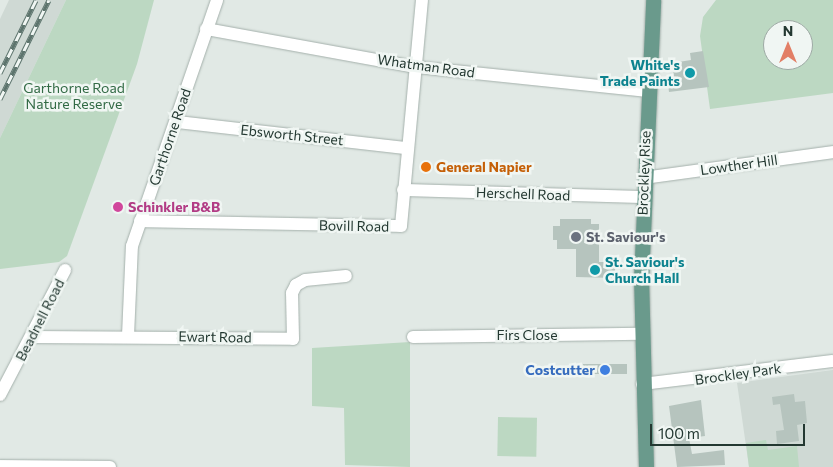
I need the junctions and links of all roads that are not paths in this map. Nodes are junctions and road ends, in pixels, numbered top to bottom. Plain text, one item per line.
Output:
1 (217, 0) edge
2 (422, 0) edge
3 (653, 0) edge
4 (206, 29) junction
5 (416, 67) junction
6 (647, 91) junction
7 (177, 122) junction
8 (406, 148) junction
9 (833, 152) edge
10 (644, 178) junction
11 (403, 190) junction
12 (643, 197) junction
13 (140, 221) junction
14 (65, 270) dead end
15 (346, 276) dead end
16 (641, 334) junction
17 (128, 336) junction
18 (32, 337) junction
19 (413, 338) dead end
20 (833, 361) edge
21 (642, 384) junction
22 (0, 396) edge
23 (0, 466) edge
24 (110, 467) edge
25 (646, 467) edge

1 - 4 street, Garthorne Road
2 - 5 street, Bovill Road
3 - 6 main road, Brockley Rise
4 - 5 street, Whatman Road
4 - 7 street, Garthorne Road
5 - 6 street, Whatman Road
5 - 8 street, Bovill Road
6 - 10 main road, Brockley Rise
7 - 8 street, Ebsworth Street
7 - 13 street, Garthorne Road
8 - 11 street, Bovill Road
9 - 10 street, Lowther Hill
10 - 12 main road, Brockley Rise
11 - 12 street, Herschell Road
11 - 13 street, Bovill Road
12 - 16 main road, Brockley Rise
13 - 17 street, Garthorne Road
14 - 18 street, Beadnell Road
15 - 17 street, Ewart Road
16 - 19 street, Firs Close
16 - 21 main road, Brockley Rise
17 - 18 street, Ewart Road
18 - 22 street, Beadnell Road
20 - 21 street, Brockley Park
21 - 25 main road, Brockley Rise
23 - 24 street

